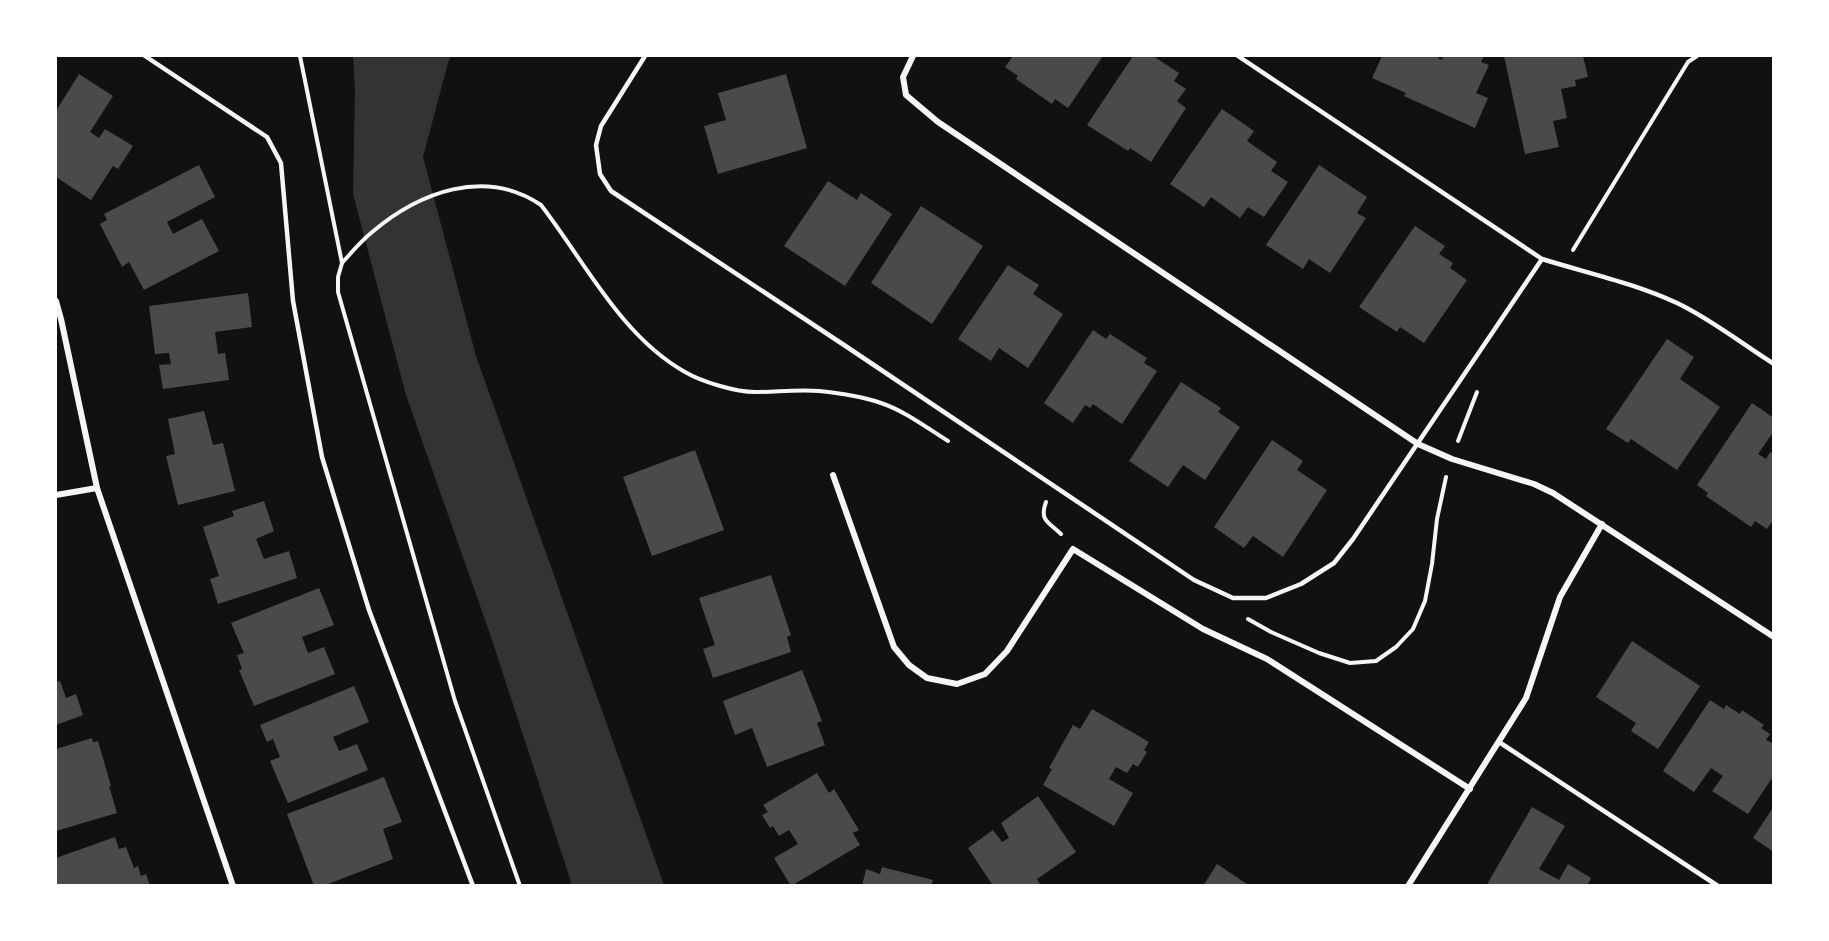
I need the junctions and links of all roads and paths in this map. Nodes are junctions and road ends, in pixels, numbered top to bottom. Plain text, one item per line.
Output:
1 (145, 56) edge
2 (300, 56) edge
3 (645, 56) edge
4 (913, 56) edge
5 (1238, 56) edge
6 (1697, 56) edge
7 (428, 197) dead end
8 (1542, 259) junction
9 (342, 263) junction
10 (1563, 266) junction
11 (56, 301) edge
12 (1773, 364) edge
13 (1483, 383) dead end
14 (1462, 429) dead end
15 (1418, 444) junction
16 (832, 475) dead end
17 (97, 488) junction
18 (56, 495) edge
19 (1047, 501) dead end
20 (1602, 524) junction
21 (1073, 549) junction
22 (1773, 637) edge
23 (1499, 742) junction
24 (1470, 789) junction
25 (233, 885) edge
26 (473, 885) edge
27 (520, 885) edge
28 (1408, 885) edge
29 (1718, 885) edge

1 - 26 lane
2 - 9 path
3 - 15 lane
4 - 15 street
5 - 8 lane
6 - 10 path
7 - 9 path
8 - 10 lane
8 - 15 lane
9 - 27 path
10 - 12 lane
11 - 17 street
13 - 14 path
15 - 20 street
16 - 21 street
17 - 18 street
17 - 25 street
19 - 21 path
20 - 22 street
20 - 23 street
21 - 24 street
23 - 24 street
23 - 29 lane
24 - 28 street

